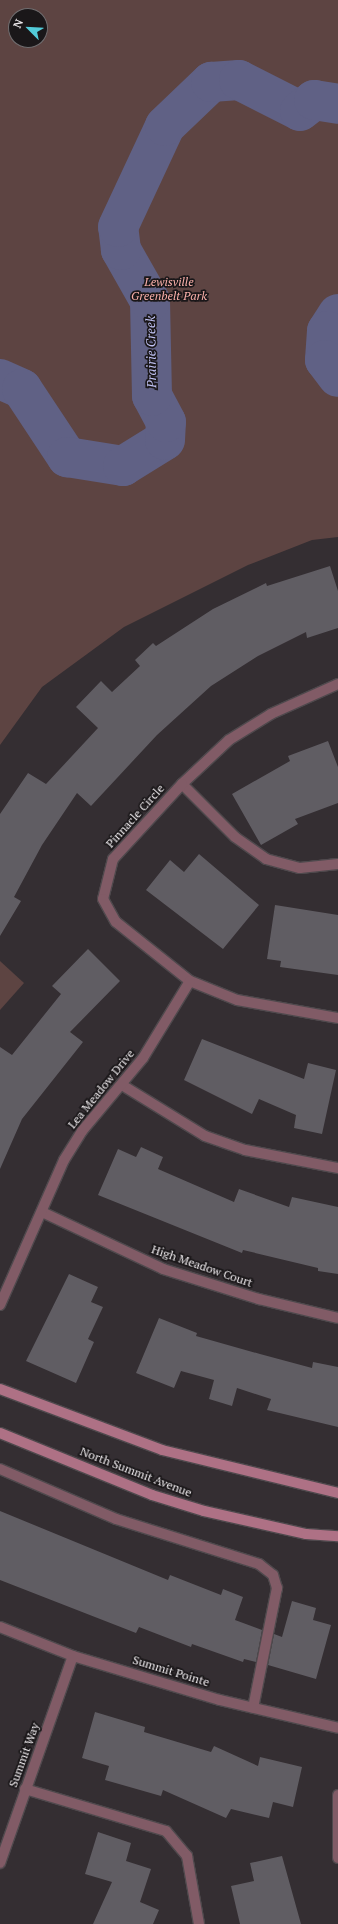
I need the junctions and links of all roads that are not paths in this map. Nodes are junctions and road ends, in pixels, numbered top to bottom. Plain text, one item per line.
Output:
1 (338, 684) edge
2 (182, 784) junction
3 (338, 864) edge
4 (190, 981) junction
5 (338, 1018) edge
6 (122, 1085) junction
7 (338, 1168) edge
8 (42, 1212) junction
9 (0, 1305) edge
10 (338, 1318) edge
11 (0, 1389) edge
12 (0, 1433) edge
13 (0, 1469) edge
14 (338, 1493) edge
15 (338, 1536) edge
16 (0, 1627) edge
17 (74, 1656) junction
18 (253, 1708) junction
19 (338, 1728) edge
20 (25, 1789) junction
21 (338, 1795) edge
22 (338, 1858) edge
23 (0, 1863) edge
24 (199, 1924) edge

1 - 2 street, Pinnacle Circle
2 - 3 street
2 - 4 street, Pinnacle Circle
4 - 5 street, Pinnacle Circle
4 - 6 street, Lea Meadow Drive
6 - 7 street
6 - 8 street, Lea Meadow Drive
8 - 9 street, Lea Meadow Drive
8 - 10 street, High Meadow Court
11 - 14 main road
12 - 15 main road, North Summit Avenue
13 - 18 street
16 - 17 street, Summit Pointe
17 - 18 street, Summit Pointe
17 - 20 street, Summit Way
18 - 19 street, Summit Pointe
20 - 23 street, Summit Way
20 - 24 street
21 - 22 street

